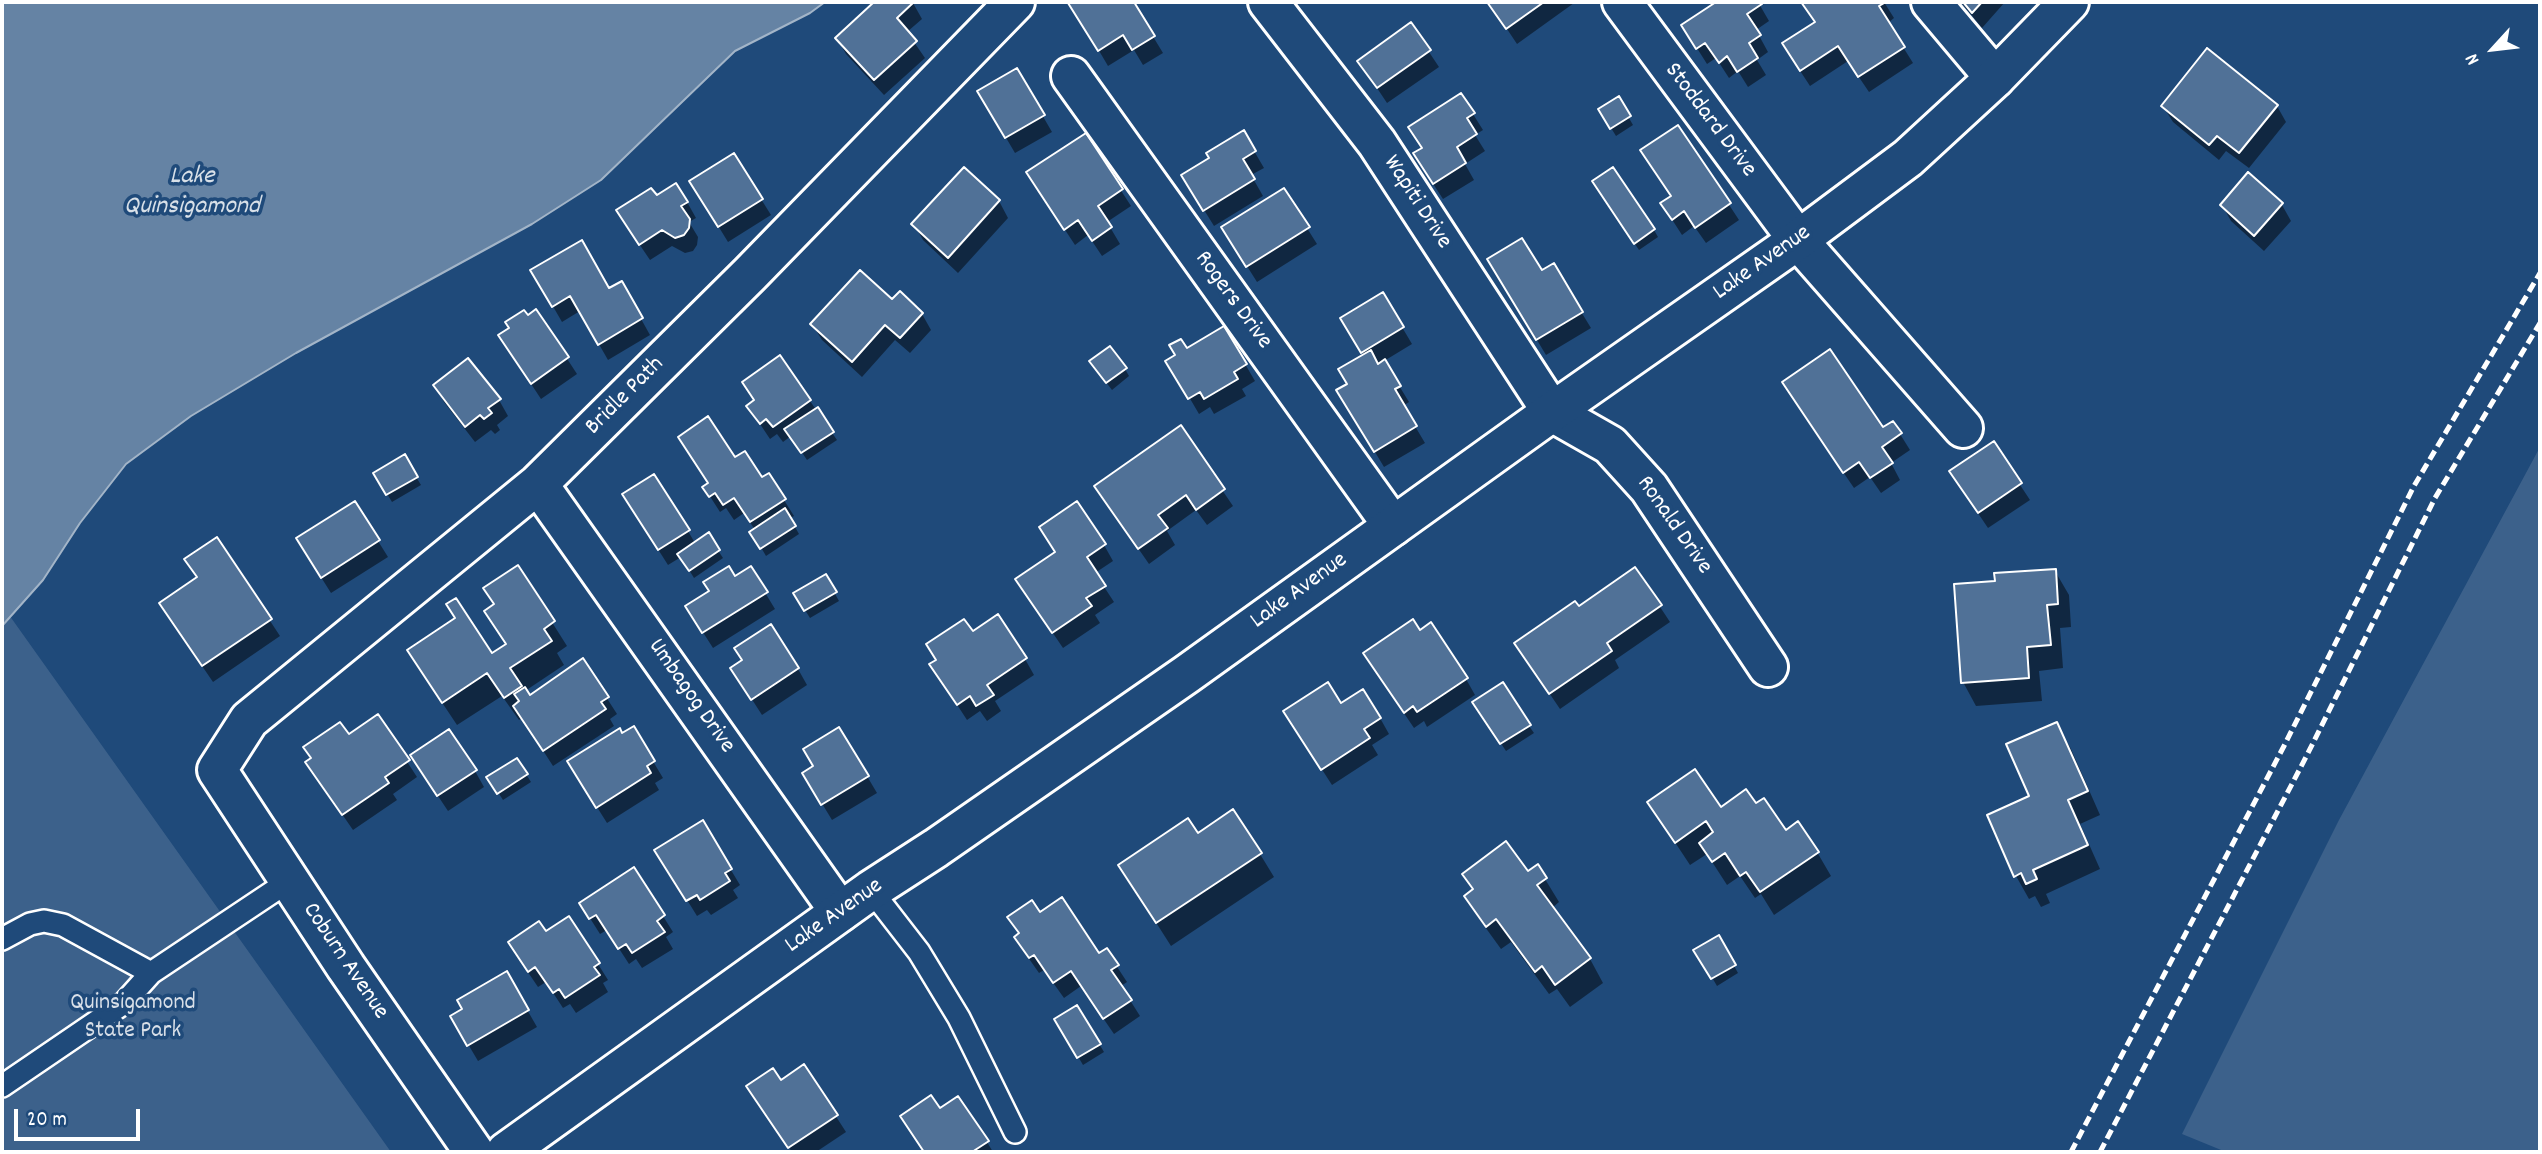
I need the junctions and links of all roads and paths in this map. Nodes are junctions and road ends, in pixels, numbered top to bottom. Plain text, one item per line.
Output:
1 (1015, 2) edge
2 (1268, 2) edge
3 (1622, 2) edge
4 (1931, 2) edge
5 (2069, 2) edge
6 (1071, 76) dead end
7 (1995, 78) junction
8 (1798, 240) junction
9 (1552, 412) junction
10 (1964, 428) dead end
11 (538, 484) junction
12 (1394, 526) junction
13 (1768, 667) dead end
14 (217, 770) joint
15 (289, 881) junction
16 (871, 890) junction
17 (840, 912) junction
18 (2, 939) edge
19 (150, 973) junction
20 (2, 1086) edge
21 (1015, 1132) dead end
22 (474, 1152) edge
23 (506, 1152) edge

1 - 11 street, Bridle Path
2 - 9 street, Wapiti Drive
3 - 8 street, Stoddard Drive
4 - 7 street
5 - 7 street, Lake Avenue
6 - 12 street, Rogers Drive
7 - 8 street, Lake Avenue
8 - 9 street, Lake Avenue
8 - 10 street, Stoddard Drive
9 - 12 street, Lake Avenue
9 - 13 street, Ronald Drive
11 - 14 street, Bridle Path
11 - 17 street, Umbagog Drive
12 - 16 street, Lake Avenue
14 - 15 street, Coburn Avenue
15 - 19 lane
15 - 22 street, Coburn Avenue
16 - 17 street, Lake Avenue
16 - 21 lane
17 - 23 street, Lake Avenue
18 - 19 lane
19 - 20 lane

